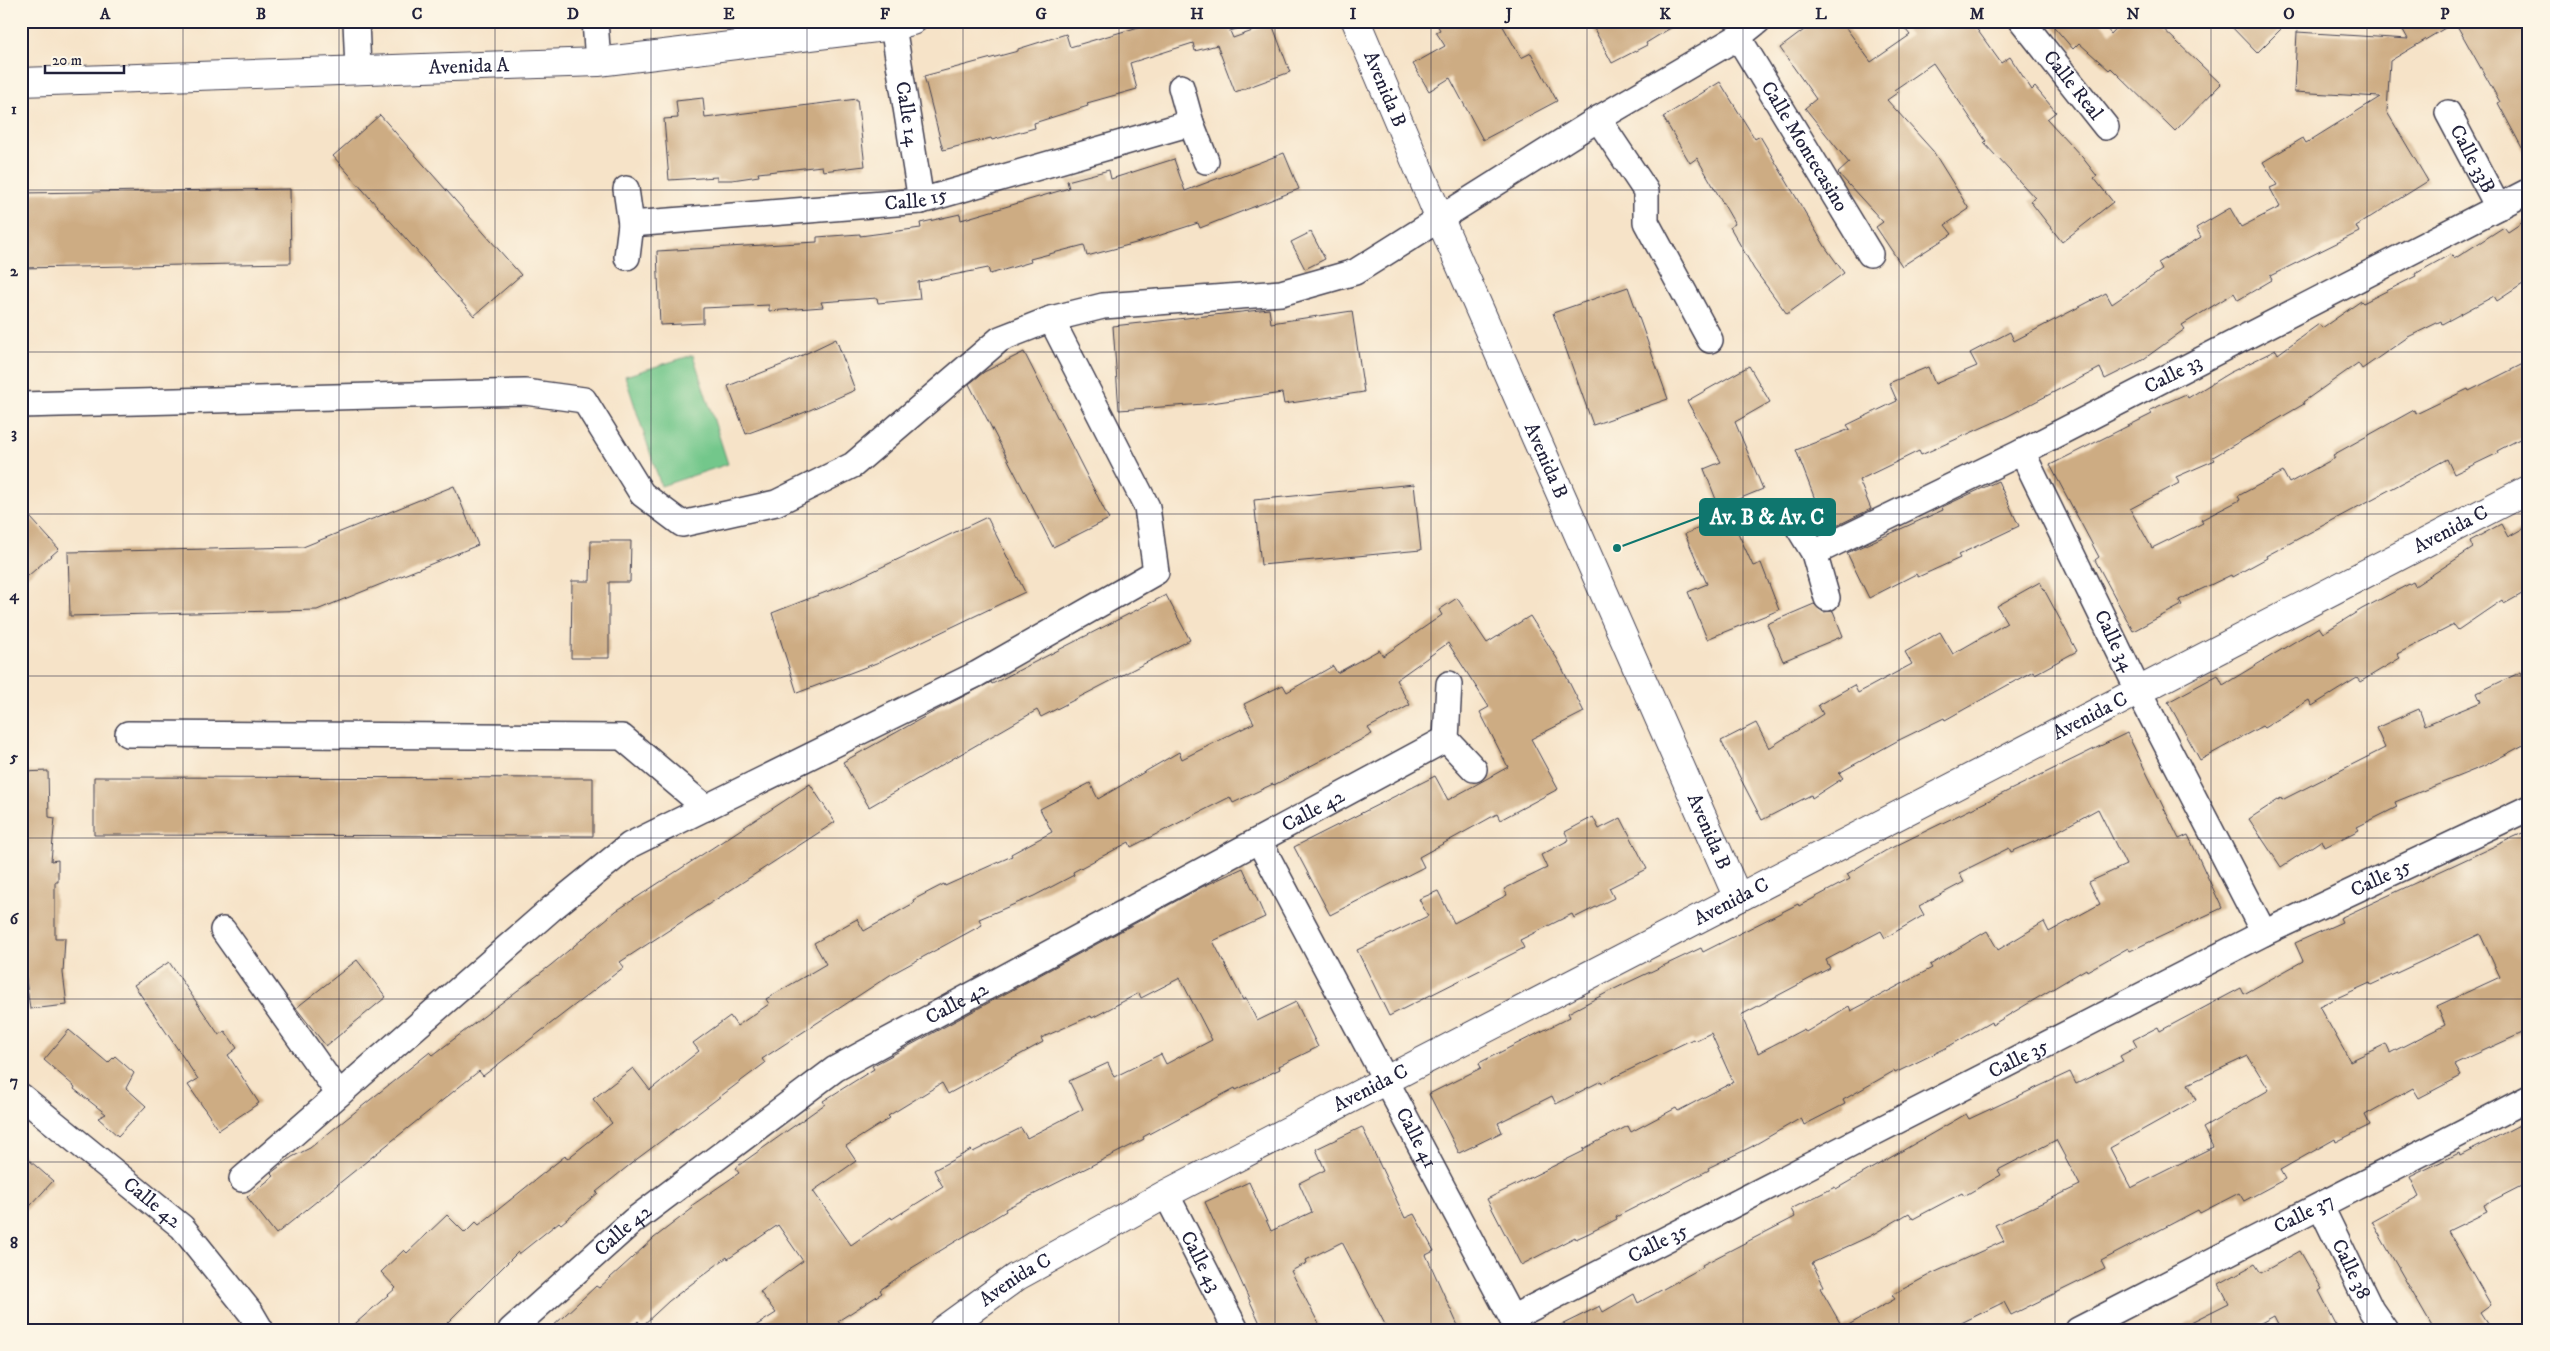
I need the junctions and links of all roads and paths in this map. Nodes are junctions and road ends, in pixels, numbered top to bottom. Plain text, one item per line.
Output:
1 (356, 21) edge
2 (595, 21) edge
3 (1356, 21) edge
4 (1758, 21) edge
5 (2022, 21) edge
6 (902, 23) edge
7 (1738, 37) junction
8 (598, 62) junction
9 (358, 70) junction
10 (21, 82) edge
11 (1181, 88) dead end
12 (2448, 113) dead end
13 (1598, 119) junction
14 (1191, 123) junction
15 (2106, 127) dead end
16 (1206, 161) dead end
17 (626, 189) dead end
18 (2529, 191) edge
19 (921, 201) junction
20 (2498, 207) junction
21 (1439, 217) junction
22 (631, 224) junction
23 (1870, 254) dead end
24 (627, 257) dead end
25 (1052, 319) junction
26 (1710, 340) dead end
27 (21, 404) edge
28 (2022, 452) junction
29 (2529, 489) edge
30 (1792, 517) dead end
31 (1814, 553) junction
32 (1827, 598) dead end
33 (1449, 684) dead end
34 (2139, 692) junction
35 (128, 734) dead end
36 (1446, 739) junction
37 (1474, 769) dead end
38 (706, 808) junction
39 (2529, 808) edge
40 (1259, 841) junction
41 (1738, 898) junction
42 (223, 930) dead end
43 (2264, 933) junction
44 (1387, 1080) junction
45 (339, 1094) junction
46 (21, 1096) edge
47 (2529, 1098) edge
48 (242, 1179) dead end
49 (1166, 1194) junction
50 (2321, 1207) junction
51 (1515, 1324) edge
52 (2090, 1327) edge
53 (261, 1330) edge
54 (511, 1330) edge
55 (943, 1330) edge
56 (1236, 1330) edge
57 (2385, 1330) edge

1 - 9 street
2 - 8 street
3 - 21 street, Avenida B
4 - 7 street
5 - 15 street, Calle Real
6 - 8 street, Avenida A
6 - 19 street, Calle 14
7 - 13 street
7 - 23 street, Calle Montecasino
8 - 9 street, Avenida A
9 - 10 street, Avenida A
11 - 14 street
12 - 20 street, Calle 33B
13 - 21 street
13 - 26 street
14 - 16 street
14 - 19 street, Calle 15
17 - 22 street
18 - 20 street, Calle 33
19 - 22 street, Calle 15
20 - 28 street, Calle 33
21 - 25 street
21 - 41 street, Avenida B
22 - 24 street
25 - 27 street
25 - 38 street
28 - 31 street, Calle 33
28 - 34 street, Calle 34
29 - 34 street, Avenida C
30 - 31 street
31 - 32 street
33 - 36 street
34 - 41 street, Avenida C
34 - 43 street, Calle 34
35 - 38 street
36 - 37 street
36 - 40 street, Calle 42
38 - 45 street
39 - 43 street, Calle 35
40 - 44 street, Calle 41
40 - 54 street, Calle 42
41 - 44 street, Avenida C
42 - 45 street
43 - 51 street, Calle 35
44 - 49 street, Avenida C
44 - 51 street, Calle 41
45 - 48 street
46 - 53 street, Calle 42
47 - 50 street, Calle 37
49 - 55 street, Avenida C
49 - 56 street, Calle 43
50 - 52 street, Calle 37
50 - 57 street, Calle 38

